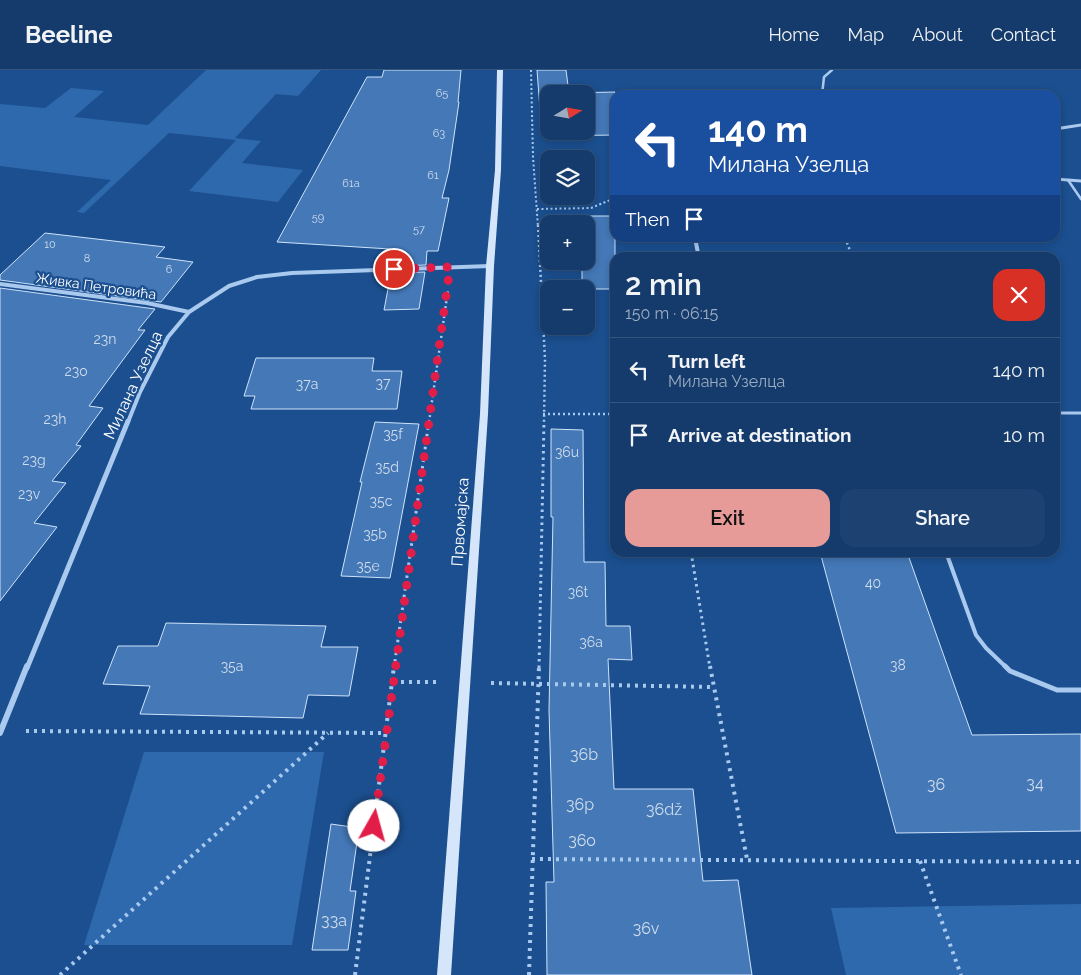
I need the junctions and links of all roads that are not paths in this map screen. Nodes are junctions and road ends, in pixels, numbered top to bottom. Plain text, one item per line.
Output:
1 (500, 70) edge
2 (832, 70) edge
3 (823, 90) edge
4 (1081, 125) edge
5 (1060, 128) edge
6 (1060, 179) edge
7 (1068, 180) junction
8 (1081, 181) edge
9 (1081, 199) edge
10 (490, 266) junction
11 (0, 284) edge
12 (189, 312) junction
13 (1060, 413) edge
14 (1081, 413) edge
15 (948, 557) edge
16 (1081, 690) edge
17 (0, 732) edge
18 (444, 975) edge

1 - 10 main road, Првомајска
2 - 3 lane
4 - 5 street
6 - 7 street
7 - 8 street
7 - 9 lane
10 - 12 street, Милана Узелца
10 - 18 main road, Првомајска
11 - 12 street, Живка Петровића
12 - 17 street, Милана Узелца
13 - 14 lane
15 - 16 lane

